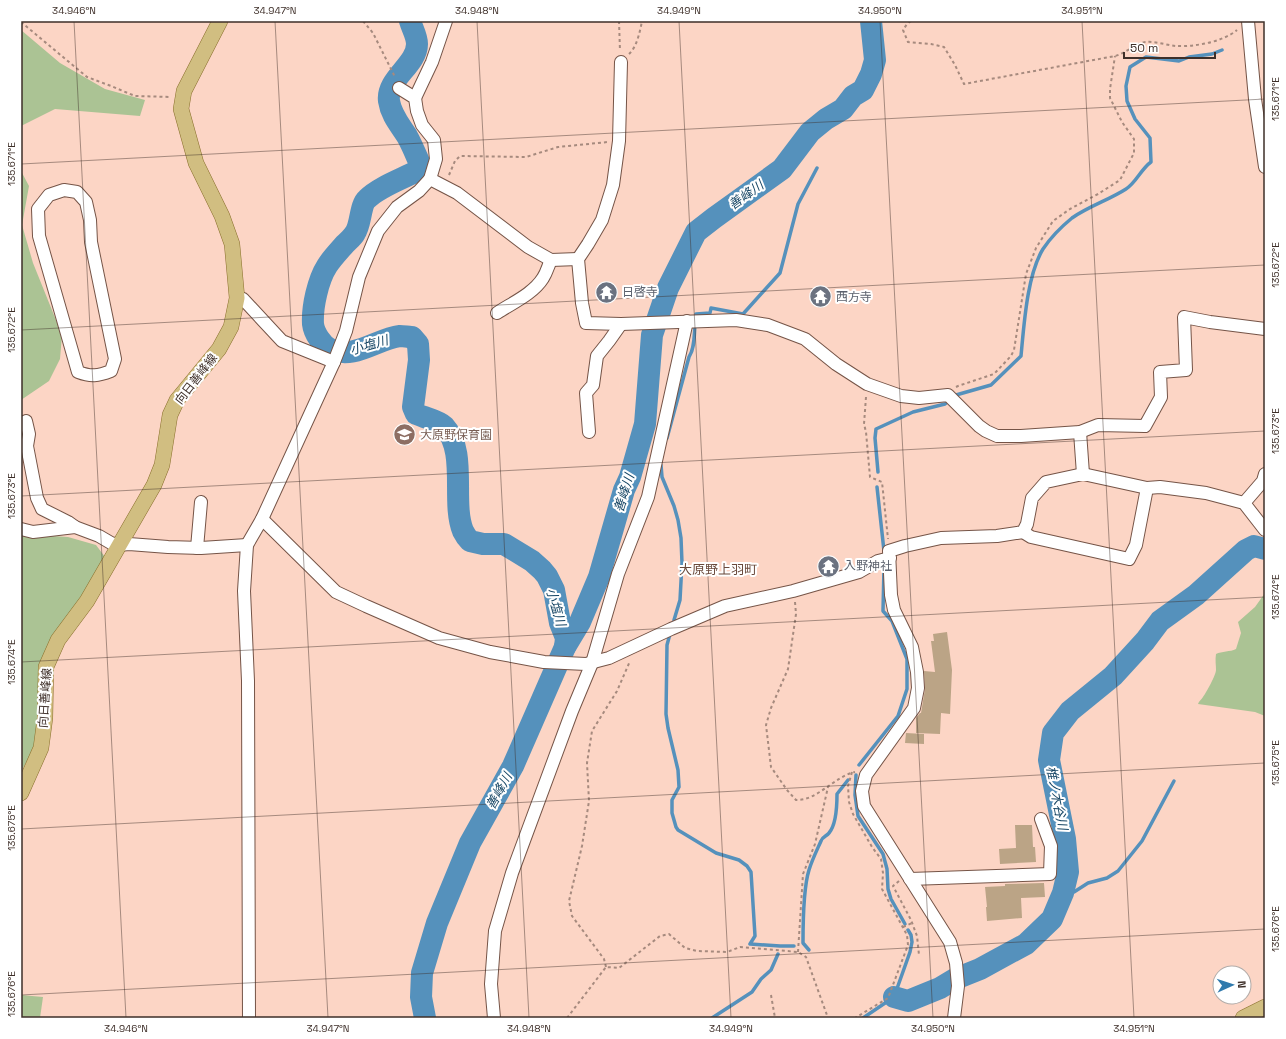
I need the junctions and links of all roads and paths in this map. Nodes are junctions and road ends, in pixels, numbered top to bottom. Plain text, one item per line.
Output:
1 (220, 21) edge
2 (363, 21) edge
3 (446, 21) edge
4 (619, 21) edge
5 (642, 21) edge
6 (911, 21) edge
7 (21, 22) edge
8 (1248, 22) edge
9 (1115, 56) junction
10 (620, 62) junction
11 (394, 74) dead end
12 (399, 88) dead end
13 (415, 98) junction
14 (183, 99) junction
15 (619, 141) junction
16 (1265, 167) edge
17 (430, 180) junction
18 (445, 186) junction
19 (578, 259) junction
20 (551, 260) junction
21 (237, 298) junction
22 (497, 314) dead end
23 (683, 321) junction
24 (621, 324) junction
25 (1265, 329) edge
26 (337, 355) junction
27 (116, 359) joint
28 (867, 384) junction
29 (951, 398) junction
30 (26, 421) dead end
31 (589, 432) dead end
32 (1080, 432) junction
33 (1083, 474) junction
34 (1265, 474) edge
35 (1147, 488) junction
36 (201, 502) dead end
37 (1244, 503) junction
38 (262, 519) junction
39 (76, 527) junction
40 (21, 530) edge
41 (1265, 530) edge
42 (1023, 532) junction
43 (119, 545) junction
44 (247, 545) junction
45 (197, 548) junction
46 (890, 554) junction
47 (793, 591) junction
48 (636, 645) junction
49 (589, 664) junction
50 (852, 772) junction
51 (868, 772) junction
52 (828, 787) junction
53 (21, 793) edge
54 (1040, 819) dead end
55 (910, 879) junction
56 (912, 923) junction
57 (904, 927) junction
58 (798, 952) junction
59 (919, 955) dead end
60 (606, 967) junction
61 (771, 995) dead end
62 (1265, 1007) edge
63 (249, 1018) edge
64 (494, 1018) edge
65 (567, 1018) edge
66 (775, 1018) edge
67 (828, 1018) edge
68 (855, 1018) edge
69 (954, 1018) edge
70 (1245, 1018) edge

1 - 14 main road, 向日善峰線
2 - 11 path
3 - 13 street
4 - 10 path
5 - 10 path
6 - 9 path
7 - 14 path
8 - 9 path
8 - 16 street
9 - 29 path
10 - 15 street
12 - 13 street
13 - 17 street
14 - 21 main road, 向日善峰線
15 - 18 path
15 - 19 street
17 - 18 street
17 - 26 street
18 - 20 street
19 - 20 street
19 - 24 street
20 - 22 street
21 - 26 street
21 - 43 main road, 向日善峰線
23 - 24 street
23 - 28 street
23 - 49 street
24 - 31 street
25 - 32 street
26 - 38 street
27 - 27 street
28 - 29 street
28 - 46 path
29 - 32 street
30 - 39 street
32 - 33 street
33 - 35 street
33 - 42 street
34 - 37 street
35 - 37 street
35 - 42 street
36 - 45 street
37 - 41 street
38 - 44 street
38 - 49 street
39 - 40 street
39 - 43 street
42 - 46 street
43 - 45 street
43 - 53 main road, 向日善峰線
44 - 45 street
44 - 63 street
46 - 47 street
46 - 51 street
47 - 48 street
47 - 52 path
48 - 49 street
48 - 60 path
49 - 64 street
50 - 51 path
50 - 52 path
50 - 57 path
51 - 55 street
52 - 58 path
54 - 55 street
55 - 56 path
55 - 69 street
56 - 57 path
56 - 59 path
57 - 68 path
58 - 60 path
58 - 67 path
60 - 65 path
61 - 66 path
62 - 70 main road

